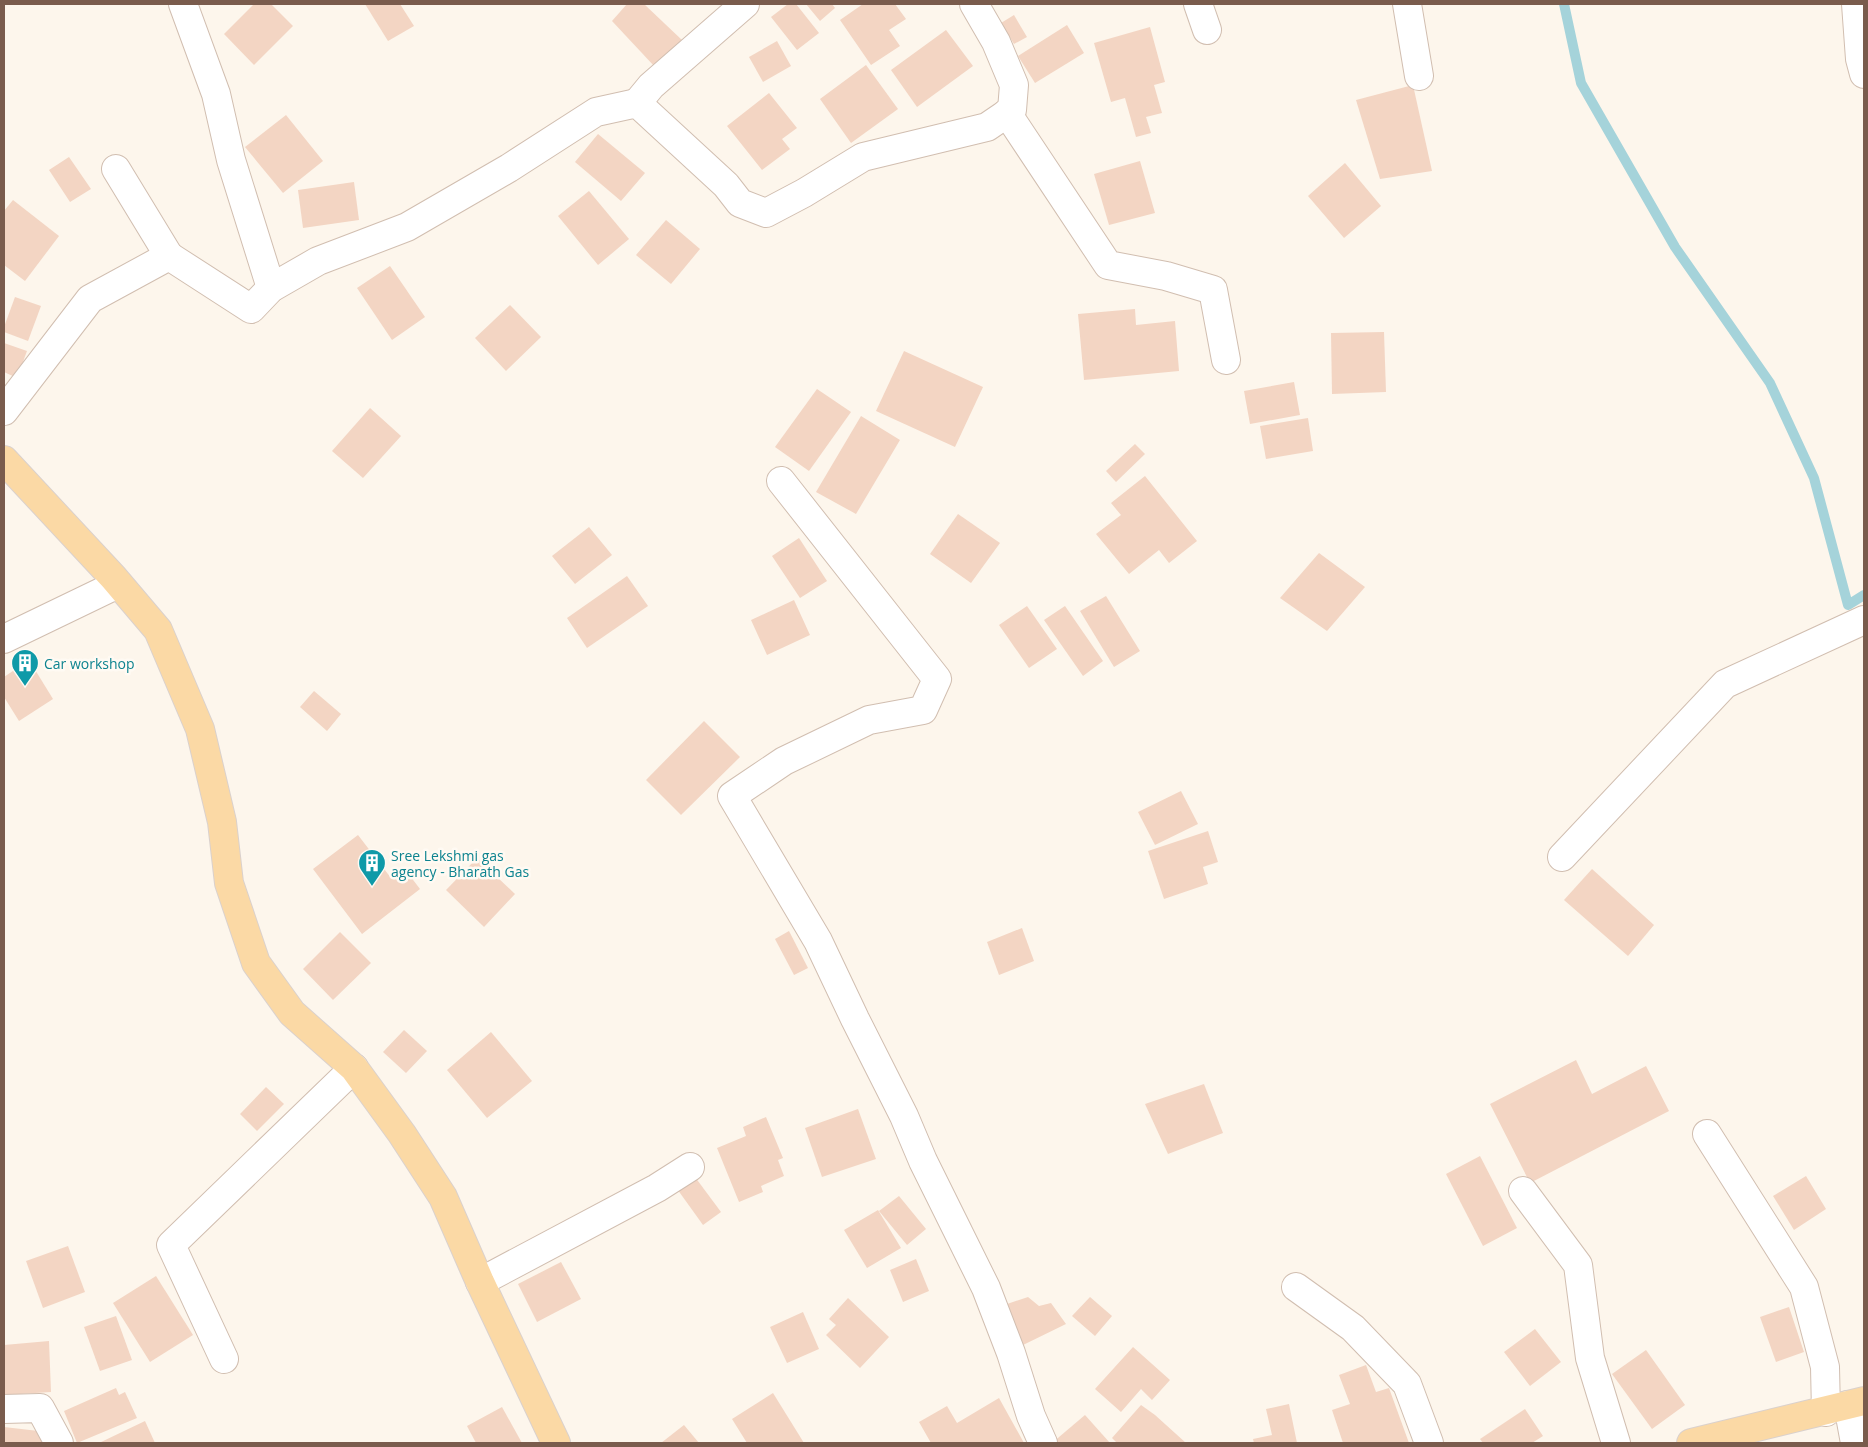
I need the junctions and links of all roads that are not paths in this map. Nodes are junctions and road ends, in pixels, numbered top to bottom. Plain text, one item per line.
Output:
1 (183, 4) edge
2 (745, 4) edge
3 (974, 4) edge
4 (1198, 4) edge
5 (1407, 4) edge
6 (1856, 4) edge
7 (1207, 30) dead end
8 (1864, 74) edge
9 (1419, 76) dead end
10 (637, 103) junction
11 (1007, 113) junction
12 (116, 169) dead end
13 (168, 256) junction
14 (272, 288) junction
15 (1226, 360) dead end
16 (4, 412) edge
17 (4, 460) edge
18 (781, 481) dead end
19 (118, 584) junction
20 (1864, 620) edge
21 (4, 638) edge
22 (1562, 857) dead end
23 (354, 1068) junction
24 (1706, 1134) dead end
25 (690, 1167) dead end
26 (1523, 1191) dead end
27 (480, 1282) junction
28 (1296, 1287) dead end
29 (224, 1359) dead end
30 (1846, 1406) edge
31 (4, 1409) edge
32 (1696, 1442) edge
33 (59, 1443) edge
34 (556, 1443) edge
35 (1043, 1443) edge
36 (1429, 1443) edge
37 (1616, 1443) edge
38 (1855, 1443) edge

1 - 14 street
2 - 10 street
3 - 11 street
4 - 7 street
5 - 9 street
6 - 8 street
10 - 11 street
10 - 14 street
11 - 15 street
12 - 13 street
13 - 14 street
13 - 16 street
17 - 19 main road
18 - 35 street
19 - 21 street
19 - 23 main road
20 - 22 street
23 - 27 main road
23 - 29 street
24 - 30 street
25 - 27 street
26 - 37 street
27 - 34 main road
28 - 36 street
30 - 32 main road
30 - 38 street
31 - 33 street

